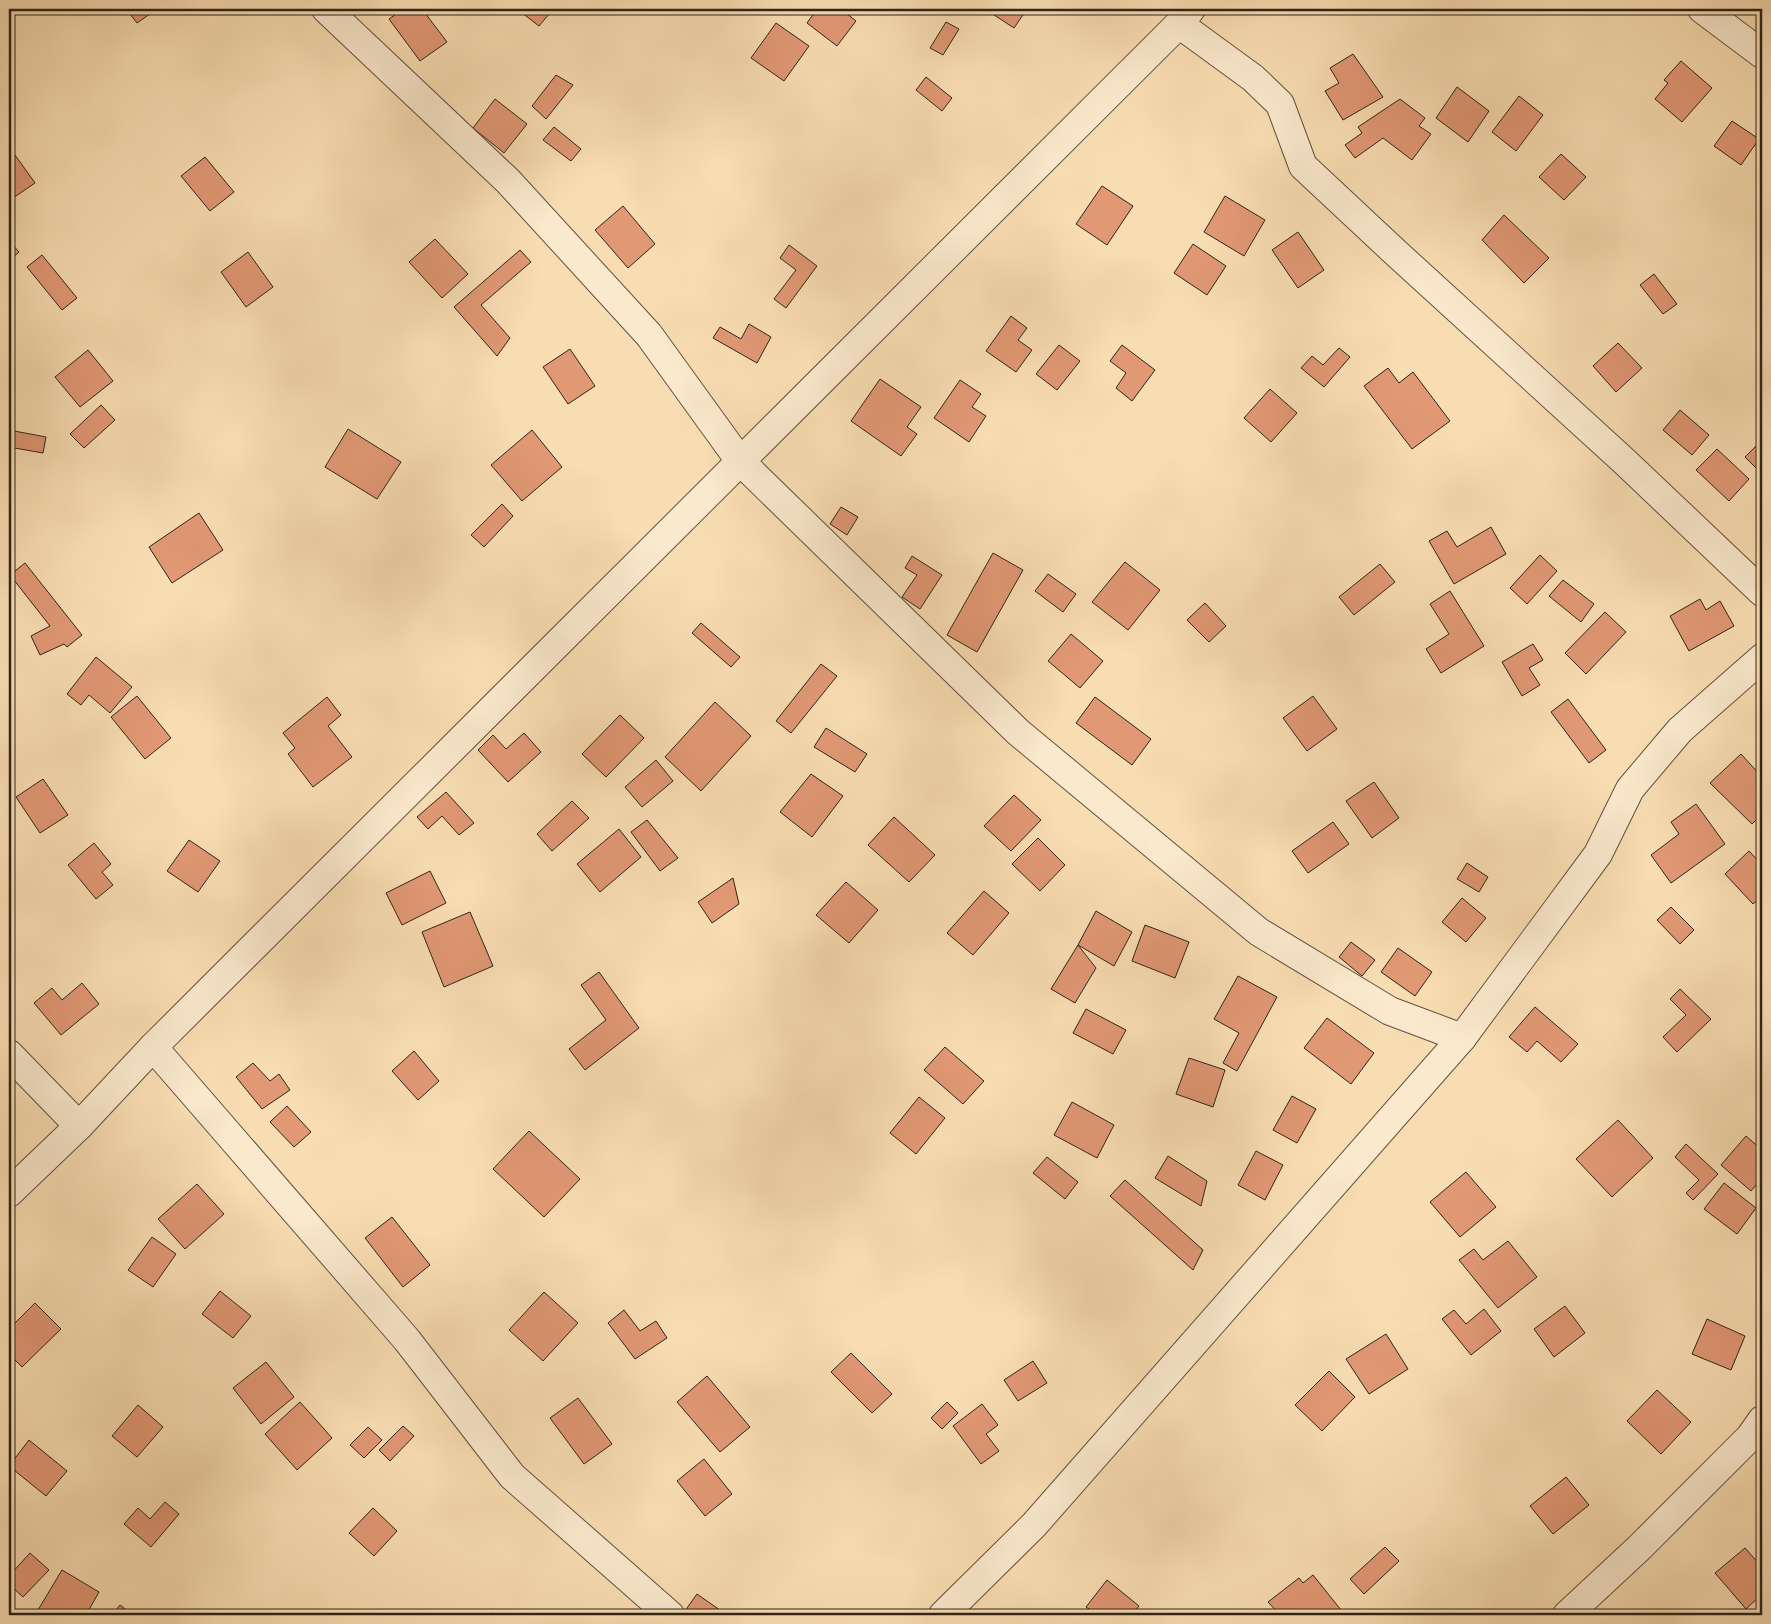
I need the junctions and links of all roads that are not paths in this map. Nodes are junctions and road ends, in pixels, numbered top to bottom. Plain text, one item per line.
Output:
1 (326, 9) edge
2 (1720, 14) edge
3 (1185, 16) edge
4 (1762, 54) edge
5 (740, 461) junction
6 (1762, 592) edge
7 (1762, 658) edge
8 (1462, 1038) junction
9 (153, 1047) junction
10 (9, 1054) edge
11 (79, 1126) junction
12 (9, 1193) edge
13 (1762, 1420) edge
14 (670, 1615) edge
15 (943, 1615) edge
16 (1567, 1615) edge

1 - 5 street
2 - 4 street
3 - 5 street
3 - 6 street
5 - 8 street
5 - 9 street
7 - 8 street
8 - 15 street
9 - 11 street
9 - 14 street
10 - 11 street
11 - 12 street
13 - 16 street

